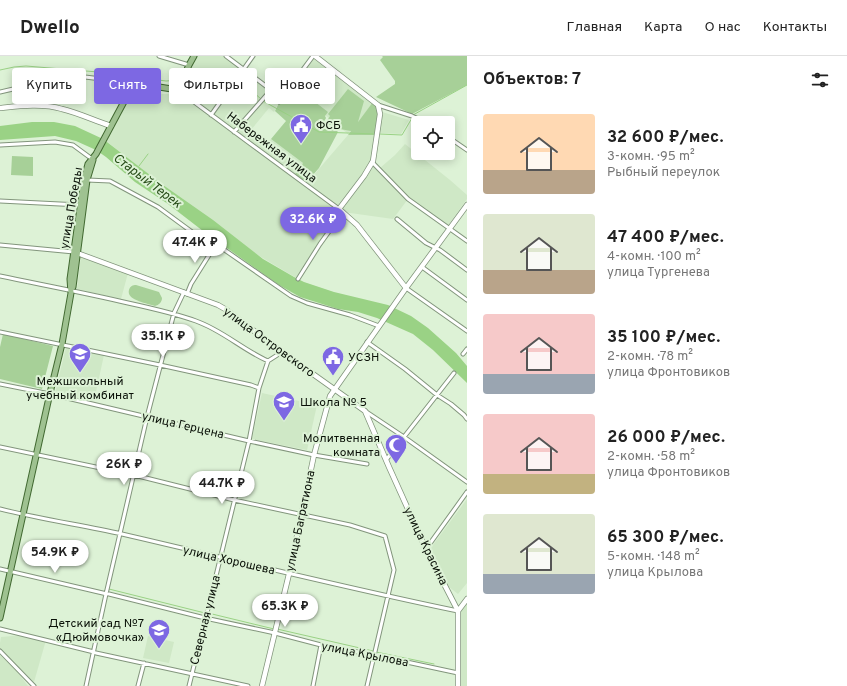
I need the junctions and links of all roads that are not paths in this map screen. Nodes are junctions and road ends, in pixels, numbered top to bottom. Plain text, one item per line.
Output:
1 (159, 56) edge
2 (194, 56) edge
3 (226, 56) edge
4 (253, 56) edge
5 (314, 56) edge
6 (189, 65) junction
7 (188, 68) edge
8 (242, 68) edge
9 (244, 68) edge
10 (305, 68) edge
11 (94, 78) edge
12 (257, 80) edge
13 (0, 92) edge
14 (123, 104) edge
15 (196, 104) edge
16 (219, 104) edge
17 (378, 105) junction
18 (0, 108) edge
19 (211, 115) junction
20 (412, 116) edge
21 (111, 126) junction
22 (234, 132) junction
23 (455, 142) edge
24 (0, 145) edge
25 (467, 150) edge
26 (92, 160) junction
27 (372, 162) junction
28 (88, 180) junction
29 (0, 201) edge
30 (82, 205) junction
31 (466, 208) edge
32 (341, 211) junction
33 (397, 219) dead end
34 (450, 229) junction
35 (467, 241) edge
36 (207, 243) dead end
37 (0, 245) edge
38 (436, 248) junction
39 (76, 253) junction
40 (422, 267) junction
41 (467, 270) edge
42 (0, 276) edge
43 (298, 280) dead end
44 (406, 288) junction
45 (72, 290) junction
46 (185, 293) junction
47 (467, 300) edge
48 (174, 314) junction
49 (380, 324) junction
50 (467, 331) edge
51 (0, 332) edge
52 (367, 342) junction
53 (62, 344) junction
54 (467, 349) edge
55 (282, 352) junction
56 (463, 354) dead end
57 (268, 361) junction
58 (160, 365) junction
59 (454, 373) dead end
60 (0, 384) edge
61 (259, 388) junction
62 (334, 389) junction
63 (50, 393) junction
64 (437, 395) junction
65 (365, 411) junction
66 (147, 417) junction
67 (467, 419) edge
68 (404, 437) junction
69 (249, 441) junction
70 (0, 447) edge
71 (36, 455) junction
72 (314, 455) junction
73 (386, 460) junction
74 (367, 464) dead end
75 (134, 475) junction
76 (467, 482) edge
77 (467, 492) edge
78 (234, 500) junction
79 (0, 509) edge
80 (302, 514) junction
81 (23, 515) junction
82 (120, 534) junction
83 (426, 549) junction
84 (221, 558) junction
85 (0, 569) edge
86 (11, 572) junction
87 (289, 574) junction
88 (107, 594) junction
89 (388, 596) junction
90 (467, 598) edge
91 (458, 611) junction
92 (0, 618) edge
93 (205, 618) junction
94 (0, 622) edge
95 (0, 629) edge
96 (275, 633) junction
97 (321, 645) junction
98 (0, 651) edge
99 (95, 652) junction
100 (374, 655) junction
101 (144, 663) junction
102 (458, 673) junction
103 (192, 674) junction
104 (34, 686) edge
105 (86, 686) edge
106 (138, 686) edge
107 (189, 686) edge
108 (248, 686) edge
109 (262, 686) edge
110 (313, 686) edge
111 (367, 686) edge
112 (458, 686) edge

1 - 6 street
2 - 6 main road
3 - 8 street
4 - 9 street
5 - 10 street
5 - 17 street
6 - 7 main road
11 - 13 street, Набережная улица
12 - 22 street
14 - 21 main road, улица Победы
15 - 19 street, Набережная улица
16 - 19 street
17 - 20 street
17 - 27 street
18 - 21 street
19 - 22 street, Набережная улица
21 - 26 main road, улица Победы
22 - 32 street, Набережная улица
23 - 25 street
24 - 26 street
26 - 28 main road, улица Победы
26 - 30 main road, улица Победы
27 - 32 street
27 - 34 street
28 - 30 main road, улица Победы
28 - 36 street
29 - 30 street
30 - 39 main road, улица Победы
31 - 34 street
32 - 43 street
32 - 44 street, Набережная улица
33 - 38 street
34 - 35 street
34 - 38 street
37 - 39 street, улица Островского
38 - 40 street
38 - 41 street
39 - 45 main road, улица Победы
39 - 46 street, улица Островского
40 - 44 street
40 - 47 street
42 - 45 street, улица Островского
44 - 49 street, улица Багратиона
44 - 50 street
45 - 48 street, улица Островского
45 - 53 main road, улица Победы
46 - 48 street
46 - 49 street
46 - 55 street, улица Островского
48 - 57 street, улица Островского
48 - 58 street
49 - 52 street, улица Багратиона
51 - 53 street
52 - 62 street, улица Багратиона
52 - 64 street
53 - 58 street
53 - 63 main road, улица Победы
54 - 56 street
55 - 57 street
55 - 62 street, улица Островского
57 - 61 street, Северная улица
58 - 61 street
58 - 66 street
59 - 64 street
60 - 63 street, улица Герцена
61 - 69 street, Северная улица
62 - 65 street, улица Островского
62 - 72 street, улица Багратиона
63 - 66 street, улица Герцена
63 - 71 main road, улица Победы
64 - 67 street
64 - 68 street
65 - 68 street, улица Островского
65 - 73 street, улица Красина
66 - 69 street, улица Герцена
66 - 75 street
68 - 73 street
68 - 76 street, улица Островского
69 - 72 street, улица Герцена
69 - 78 street, Северная улица
70 - 71 street
71 - 75 street
71 - 81 main road, улица Победы
72 - 74 street, улица Герцена
72 - 80 street, улица Багратиона
73 - 83 street, улица Красина
75 - 78 street
75 - 82 street
77 - 83 street
78 - 80 street
78 - 84 street, Северная улица
79 - 81 street, улица Хорошева
80 - 87 street, улица Багратиона
80 - 89 street
81 - 82 street, улица Хорошева
81 - 86 main road, улица Победы
82 - 84 street, улица Хорошева
82 - 88 street
83 - 91 street, улица Красина
84 - 87 street, улица Хорошева
84 - 93 street, Северная улица
85 - 86 street, улица Крылова
86 - 88 street, улица Крылова
86 - 92 main road, улица Победы
86 - 94 main road, улица Победы
87 - 89 street, улица Хорошева
87 - 96 street, улица Багратиона
88 - 93 street, улица Крылова
88 - 99 street
89 - 91 street, улица Хорошева
89 - 100 street
90 - 91 street
91 - 102 street, улица Красина
93 - 96 street, улица Крылова
93 - 103 street, Северная улица
95 - 99 street
96 - 97 street, улица Крылова
96 - 109 street, улица Багратиона
97 - 100 street, улица Крылова
97 - 110 street
98 - 104 street
99 - 101 street
99 - 105 street
100 - 102 street, улица Крылова
100 - 111 street
101 - 103 street
101 - 106 street
102 - 112 street, улица Красина
103 - 107 street, Северная улица
103 - 108 street

